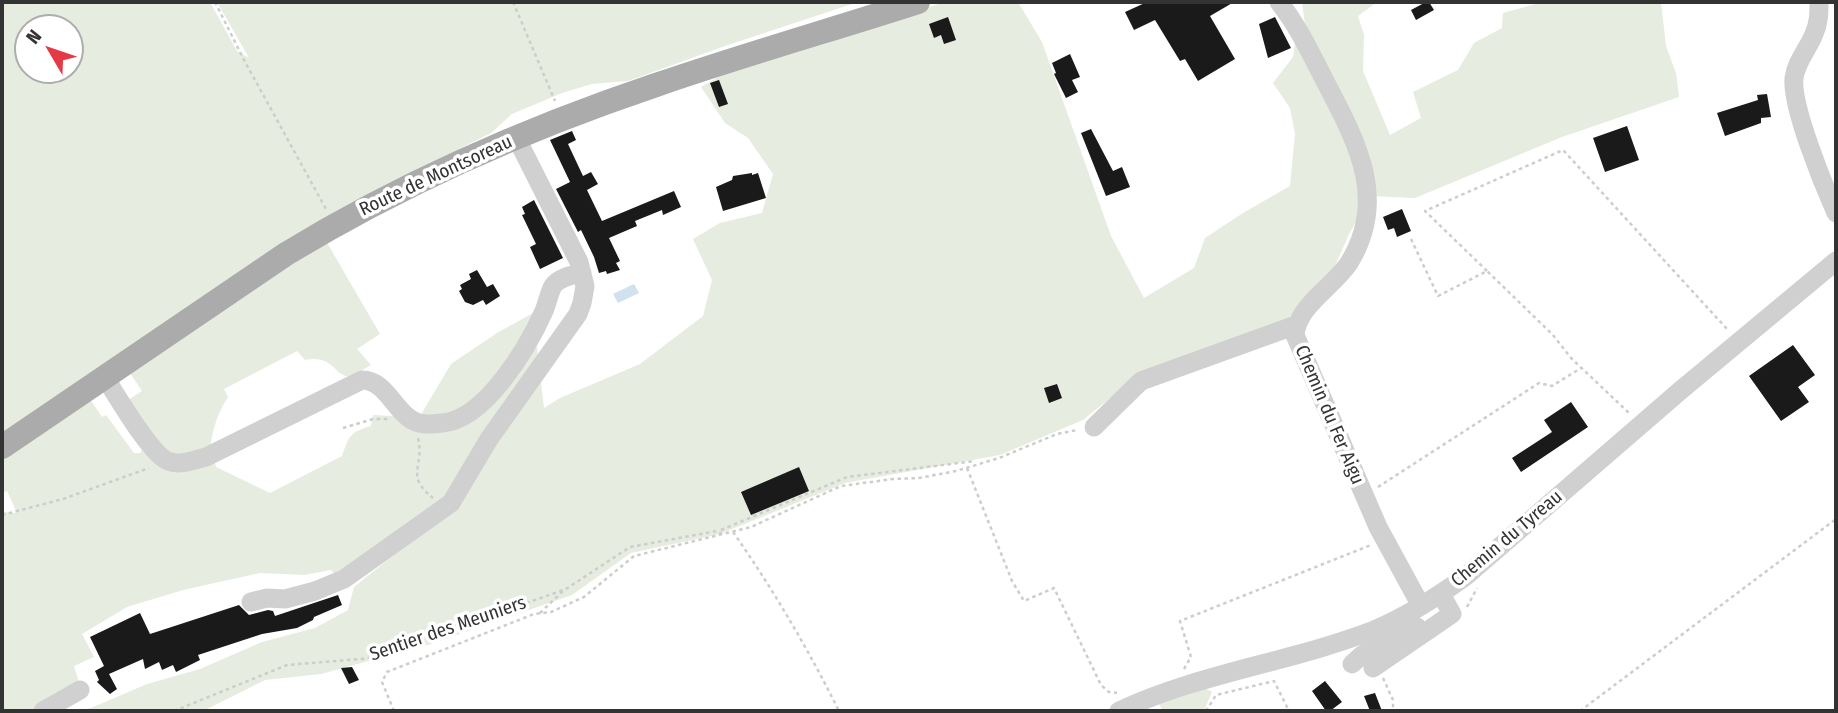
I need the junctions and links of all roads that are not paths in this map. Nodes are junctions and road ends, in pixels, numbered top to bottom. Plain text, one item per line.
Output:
1 (918, 2) edge
2 (1279, 2) edge
3 (1819, 2) edge
4 (517, 139) junction
5 (1836, 213) edge
6 (1836, 261) edge
7 (582, 273) junction
8 (1296, 325) junction
9 (104, 376) junction
10 (1094, 426) road end
11 (2, 447) edge
12 (1441, 594) junction
13 (251, 601) dead end
14 (1421, 607) junction
15 (1448, 617) junction
16 (1352, 664) dead end
17 (1376, 669) road end
18 (80, 690) dead end
19 (1120, 702) edge
20 (43, 711) edge

1 - 4 main road, Route de Montsoreau
2 - 8 street, Chemin du Fer Aigu
3 - 5 street
4 - 7 street
4 - 9 main road, Route de Montsoreau
6 - 12 street, Chemin du Tyreau
7 - 9 street
7 - 13 street
8 - 10 street
8 - 14 street, Chemin du Fer Aigu
9 - 11 main road, Route de Montsoreau
12 - 14 street, Chemin du Tyreau
12 - 15 street
14 - 19 street, Chemin du Tyreau
15 - 16 street
15 - 17 street
18 - 20 street

